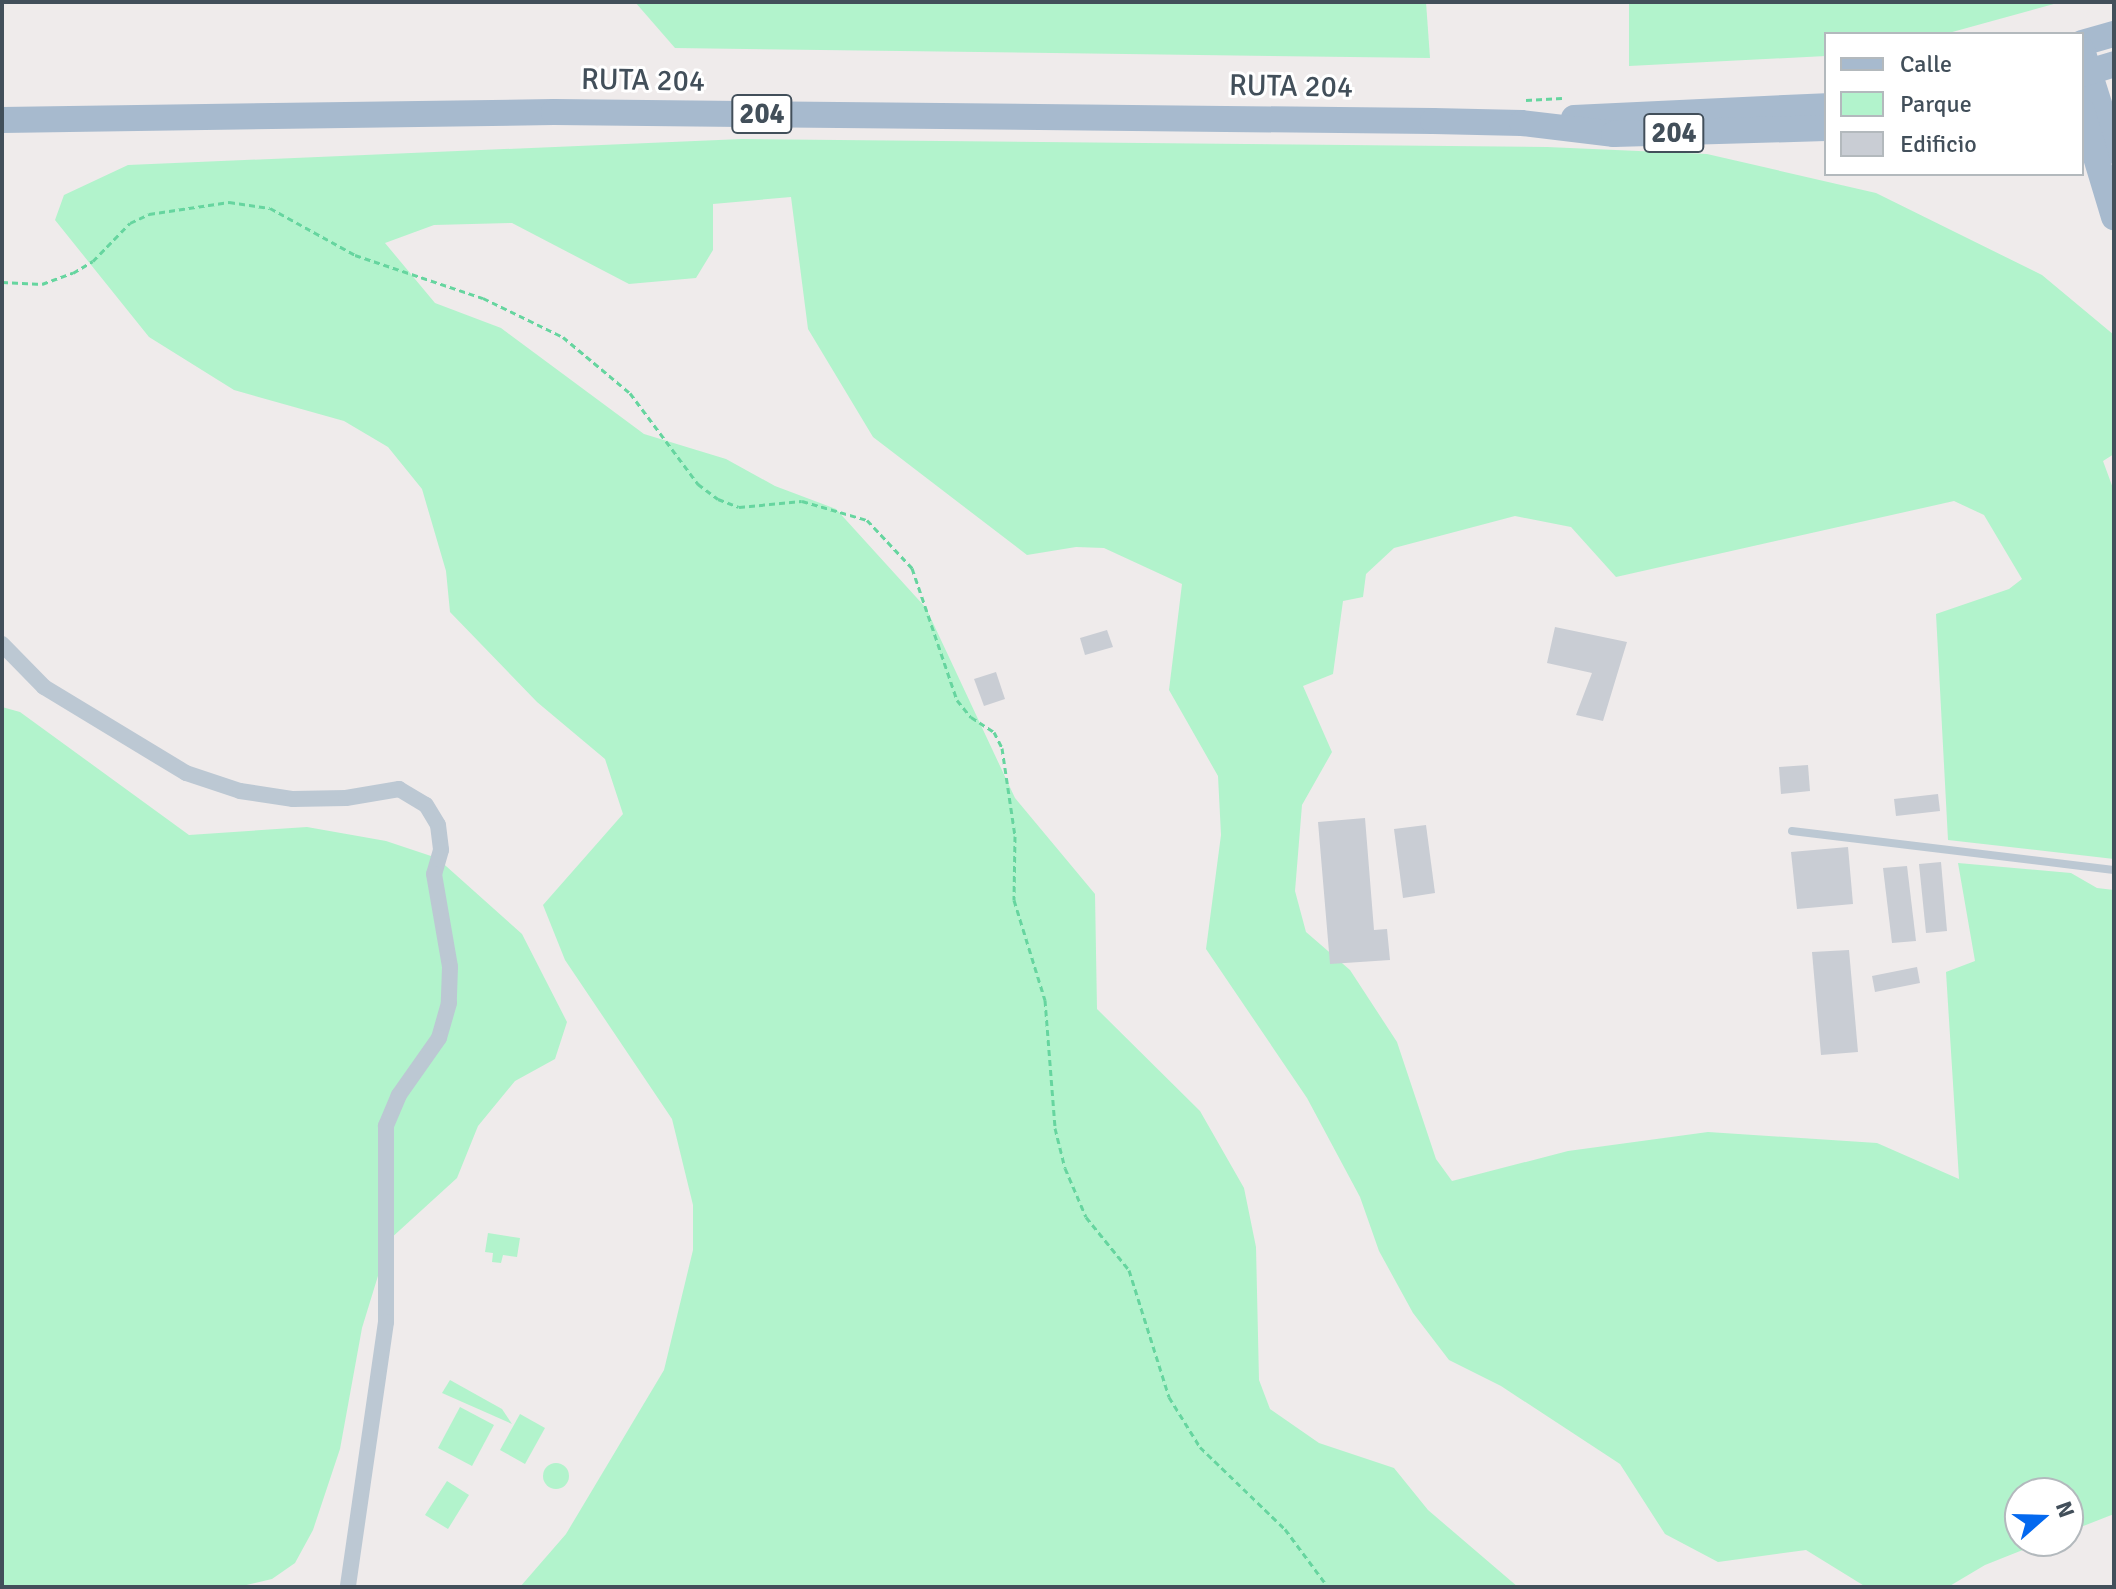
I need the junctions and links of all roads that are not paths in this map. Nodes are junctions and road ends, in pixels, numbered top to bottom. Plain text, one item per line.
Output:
1 (2114, 34) edge
2 (2084, 42) edge
3 (2092, 65) edge
4 (2114, 89) edge
5 (1824, 106) edge
6 (2084, 119) edge
7 (2, 120) edge
8 (1522, 123) junction
9 (1824, 128) edge
10 (2112, 144) edge
11 (2114, 217) edge
12 (2, 644) edge
13 (1792, 831) dead end
14 (2114, 870) edge
15 (348, 1587) edge

1 - 2 main road
3 - 10 main road
4 - 10 main road
5 - 8 main road, RUTA 204 / 204
6 - 11 main road
7 - 8 main road, RUTA 204 / 204
8 - 9 main road, RUTA 204 / 204
12 - 15 street
13 - 14 lane

